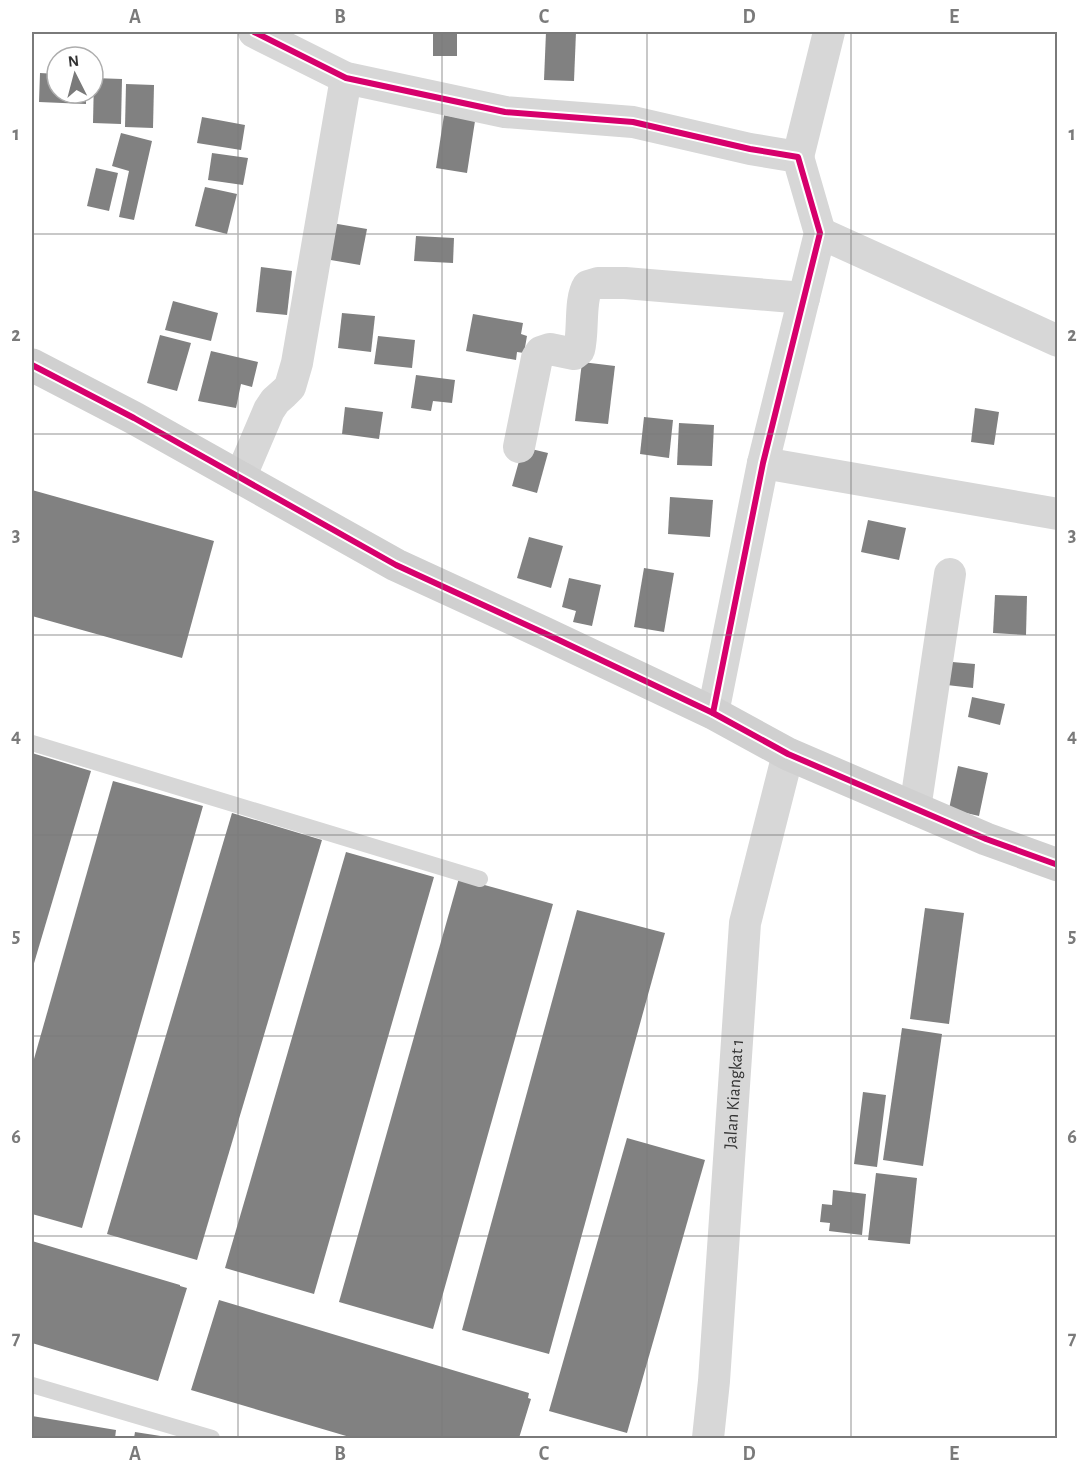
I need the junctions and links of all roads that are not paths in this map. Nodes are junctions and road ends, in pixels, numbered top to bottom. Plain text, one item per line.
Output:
1 (254, 32) edge
2 (830, 32) edge
3 (346, 78) junction
4 (798, 157) junction
5 (820, 233) junction
6 (804, 298) junction
7 (1058, 340) edge
8 (32, 365) edge
9 (519, 447) dead end
10 (763, 463) junction
11 (240, 478) junction
12 (1058, 514) edge
13 (950, 574) dead end
14 (713, 713) junction
15 (32, 743) edge
16 (788, 754) junction
17 (915, 809) junction
18 (1058, 865) edge
19 (480, 879) dead end
20 (32, 1385) edge
21 (213, 1438) edge
22 (708, 1438) edge

1 - 3 street
2 - 4 street
3 - 4 street
3 - 11 street
4 - 5 street
5 - 6 street
5 - 7 street
6 - 9 street
6 - 10 street
8 - 11 street
10 - 12 street
10 - 14 street
11 - 14 street
13 - 17 street
14 - 16 street
15 - 19 lane
16 - 17 street
16 - 22 street, Jalan Kiangkat 1
17 - 18 street
20 - 21 lane

